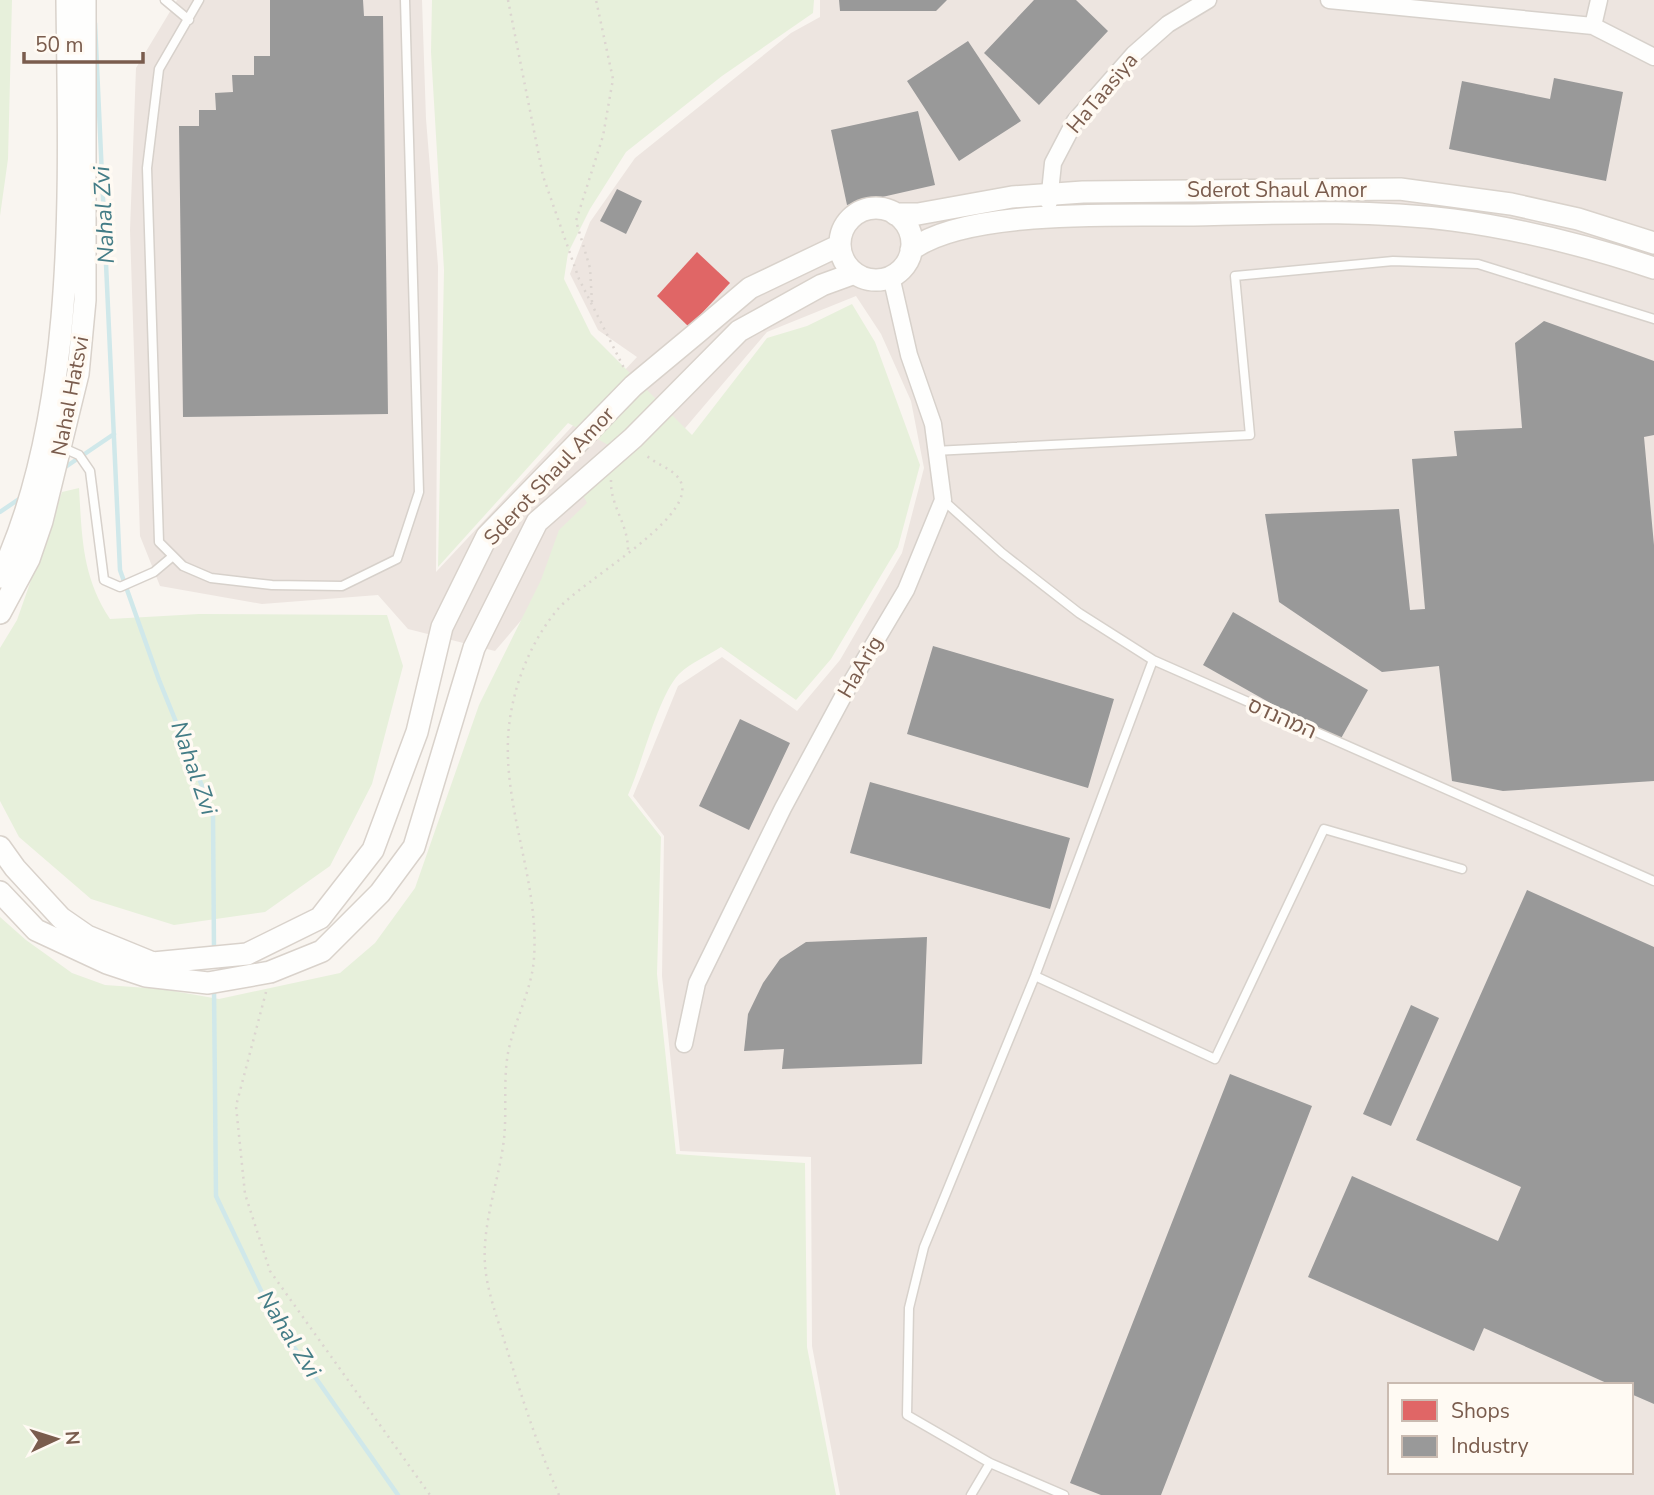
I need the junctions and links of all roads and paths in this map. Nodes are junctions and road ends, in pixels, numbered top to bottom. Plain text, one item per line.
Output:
1 (67, 0) edge
2 (85, 0) edge
3 (165, 0) edge
4 (199, 0) edge
5 (405, 0) edge
6 (508, 0) edge
7 (596, 0) edge
8 (1208, 0) edge
9 (1329, 0) edge
10 (1599, 0) edge
11 (189, 20) junction
12 (1593, 26) junction
13 (1654, 57) edge
14 (1050, 194) junction
15 (895, 214) junction
16 (1049, 219) junction
17 (1654, 243) edge
18 (840, 245) junction
19 (911, 250) junction
20 (1654, 268) edge
21 (855, 273) junction
22 (891, 276) junction
23 (592, 304) junction
24 (1654, 319) edge
25 (633, 386) junction
26 (633, 438) junction
27 (52, 445) junction
28 (934, 451) junction
29 (612, 468) dead end
30 (943, 500) junction
31 (628, 552) junction
32 (173, 556) junction
33 (0, 577) edge
34 (0, 613) edge
35 (1153, 660) junction
36 (0, 847) edge
37 (1462, 869) dead end
38 (1654, 881) edge
39 (0, 892) edge
40 (270, 972) junction
41 (1035, 976) junction
42 (684, 1044) dead end
43 (990, 1463) junction
44 (430, 1495) edge
45 (559, 1495) edge
46 (971, 1495) edge
47 (1063, 1495) edge

1 - 27 street, Nahal Hatsvi
2 - 27 street, Nahal Hatsvi
3 - 11 lane
4 - 11 lane
5 - 32 lane
6 - 23 path
7 - 23 path
8 - 14 street, HaTaasiya
9 - 12 street
10 - 12 street
11 - 32 lane
12 - 13 street
14 - 15 street, Sderot Shaul Amor
14 - 16 street, HaTaasiya
14 - 17 street, Sderot Shaul Amor
15 - 18 street
15 - 19 street
16 - 19 street, Sderot Shaul Amor
16 - 20 street, Sderot Shaul Amor
18 - 21 street
18 - 25 street, Sderot Shaul Amor
19 - 22 street
21 - 22 street
21 - 26 street, Sderot Shaul Amor
22 - 28 street
23 - 25 path
24 - 28 lane
25 - 36 street, Sderot Shaul Amor
26 - 31 path
26 - 40 street, Sderot Shaul Amor
27 - 32 lane
27 - 33 street, Nahal Hatsvi
27 - 34 street, Nahal Hatsvi
28 - 30 street
29 - 31 path
30 - 35 lane, המהנדס
30 - 42 street, HaArig
31 - 45 path
35 - 38 lane, המהנדס
35 - 41 lane
37 - 41 lane
39 - 40 street, Sderot Shaul Amor
40 - 44 path
41 - 43 lane
43 - 46 lane
43 - 47 lane

